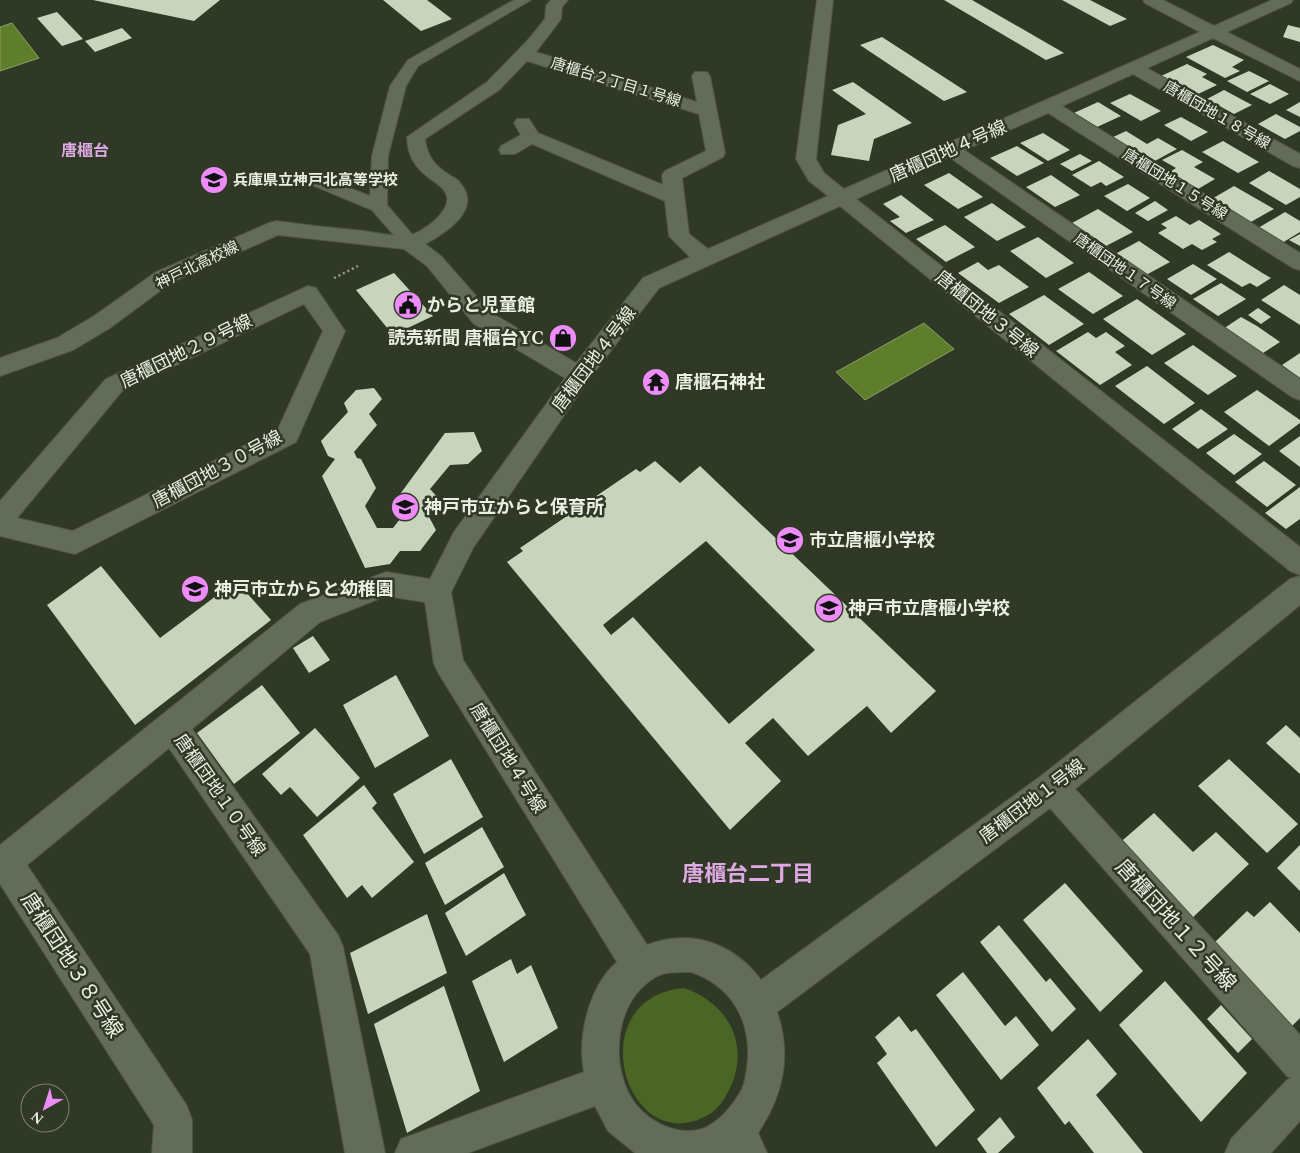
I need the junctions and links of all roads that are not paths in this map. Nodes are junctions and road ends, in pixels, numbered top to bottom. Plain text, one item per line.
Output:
1 (524, 0) edge
2 (560, 0) edge
3 (825, 0) edge
4 (1151, 0) edge
5 (1285, 0) edge
6 (1214, 32) junction
7 (524, 54) junction
8 (1134, 68) junction
9 (701, 76) dead end
10 (1300, 76) edge
11 (1049, 106) junction
12 (708, 111) junction
13 (508, 150) dead end
14 (951, 150) junction
15 (1300, 162) edge
16 (318, 181) dead end
17 (674, 196) junction
18 (843, 198) junction
19 (378, 206) junction
20 (410, 243) junction
21 (706, 259) junction
22 (1300, 263) edge
23 (318, 287) joint
24 (0, 367) edge
25 (580, 376) junction
26 (1300, 392) edge
27 (0, 519) edge
28 (0, 525) edge
29 (1300, 563) edge
30 (1300, 588) edge
31 (437, 592) junction
32 (172, 726) junction
33 (1052, 787) junction
34 (640, 966) junction
35 (757, 1004) junction
36 (1300, 1063) edge
37 (605, 1083) junction
38 (1300, 1093) edge
39 (741, 1142) edge
40 (172, 1153) edge
41 (365, 1153) edge
42 (415, 1153) edge
43 (1245, 1153) edge

1 - 19 lane
2 - 7 street
3 - 18 street, 唐櫃団地３号線
4 - 6 street
5 - 6 street, 唐櫃団地４号線
6 - 8 street, 唐櫃団地４号線
6 - 10 street
7 - 12 street, 唐櫃台２丁目１号線
7 - 20 street
8 - 11 street, 唐櫃団地４号線
8 - 15 street, 唐櫃団地１８号線
9 - 12 street
11 - 14 street, 唐櫃団地４号線
11 - 22 street, 唐櫃団地１５号線
12 - 17 street
13 - 17 street
14 - 18 street, 唐櫃団地４号線
14 - 26 street, 唐櫃団地１７号線
16 - 19 lane
17 - 21 street
18 - 21 street, 唐櫃団地４号線
18 - 29 street, 唐櫃団地３号線
19 - 20 lane
20 - 24 street, 神戸北高校線
20 - 25 street
21 - 25 street, 唐櫃団地４号線
23 - 27 street, 唐櫃団地２９号線
23 - 28 street, 唐櫃団地３０号線
25 - 31 street, 唐櫃団地４号線
30 - 33 street, 唐櫃団地１号線
31 - 32 street, 唐櫃団地１０号線
31 - 34 street, 唐櫃団地４号線
32 - 40 street, 唐櫃団地３８号線
32 - 41 street, 唐櫃団地１０号線
33 - 35 street, 唐櫃団地１号線
33 - 36 street, 唐櫃団地１２号線
34 - 35 street
34 - 37 street
35 - 39 street
37 - 39 street
37 - 42 street
38 - 43 street

